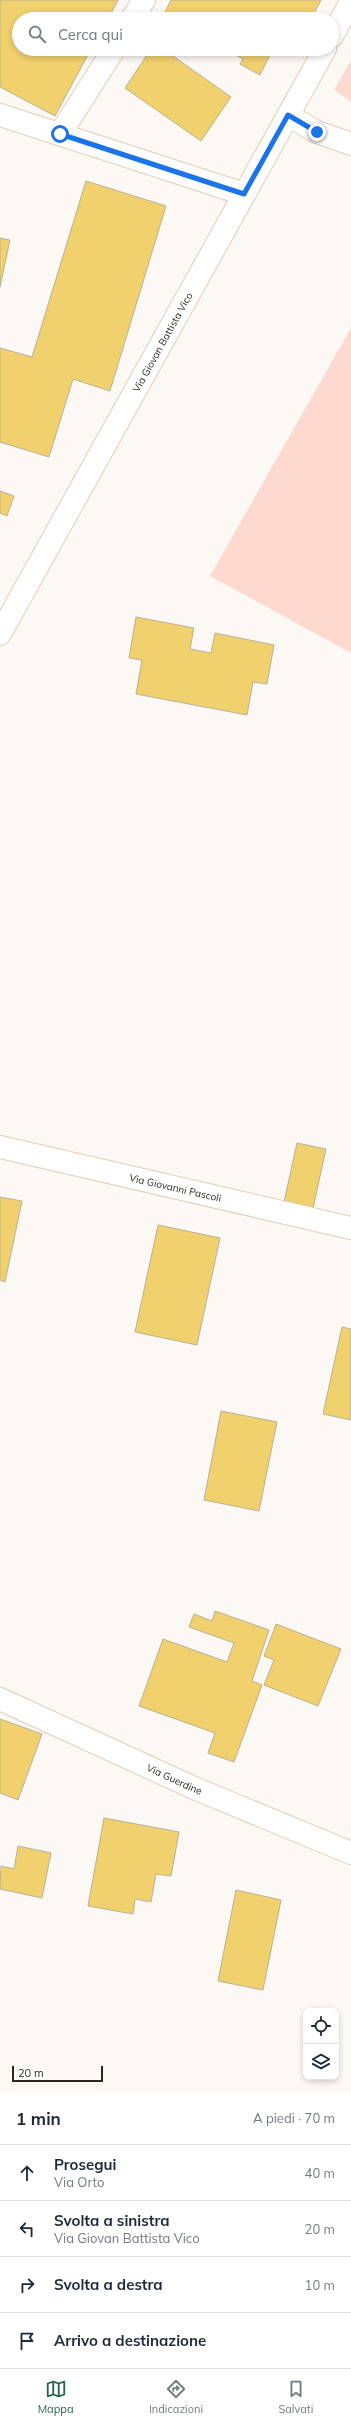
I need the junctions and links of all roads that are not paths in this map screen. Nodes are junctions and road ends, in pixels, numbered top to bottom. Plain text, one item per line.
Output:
1 (144, 0) edge
2 (351, 2) edge
3 (136, 12) edge
4 (339, 23) edge
5 (110, 56) edge
6 (321, 56) edge
7 (0, 115) edge
8 (288, 115) junction
9 (60, 134) junction
10 (351, 144) edge
11 (244, 194) junction
12 (0, 634) edge
13 (0, 1147) edge
14 (351, 1228) edge
15 (0, 1699) edge
16 (351, 1853) edge

1 - 3 street
2 - 4 street
5 - 9 street
6 - 8 street, Via Giovan Battista Vico
7 - 9 street
8 - 10 street
8 - 11 street, Via Giovan Battista Vico
9 - 11 street
11 - 12 street, Via Giovan Battista Vico
13 - 14 street, Via Giovanni Pascoli
15 - 16 street, Via Guerdine

